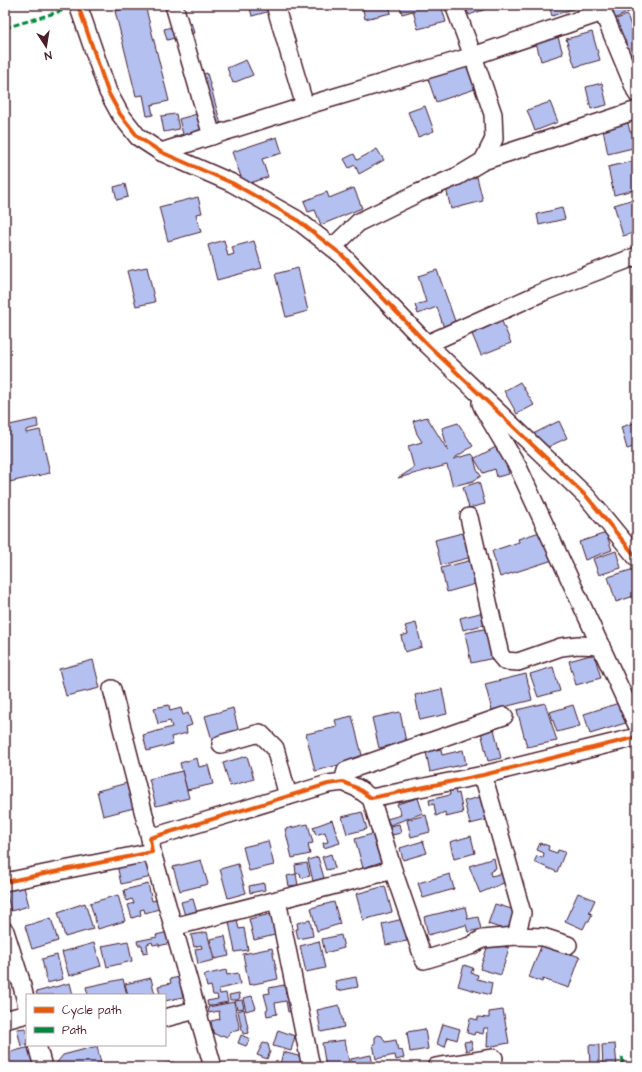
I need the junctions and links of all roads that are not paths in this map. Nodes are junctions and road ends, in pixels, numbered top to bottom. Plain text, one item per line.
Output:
1 (78, 5) edge
2 (174, 5) edge
3 (275, 5) edge
4 (454, 5) edge
5 (601, 9) edge
6 (473, 56) junction
7 (637, 94) edge
8 (305, 106) junction
9 (637, 110) edge
10 (212, 136) junction
11 (161, 152) junction
12 (483, 161) junction
13 (333, 247) junction
14 (637, 256) edge
15 (427, 344) junction
16 (478, 393) junction
17 (469, 517) dead end
18 (637, 558) edge
19 (601, 646) junction
20 (112, 690) dead end
21 (504, 716) dead end
22 (637, 725) edge
23 (637, 737) edge
24 (221, 744) dead end
25 (483, 775) junction
26 (343, 782) junction
27 (288, 796) junction
28 (371, 798) junction
29 (151, 845) junction
30 (393, 870) junction
31 (5, 882) edge
32 (277, 900) junction
33 (173, 927) junction
34 (5, 931) edge
35 (516, 936) junction
36 (568, 945) dead end
37 (12, 973) edge
38 (26, 1004) edge
39 (196, 1010) junction
40 (26, 1014) edge
41 (166, 1018) edge
42 (5, 1020) edge
43 (43, 1046) edge
44 (494, 1058) dead end
45 (42, 1067) edge
46 (213, 1067) edge
47 (311, 1067) edge
48 (436, 1067) edge

1 - 11 street
2 - 10 street
3 - 8 street
4 - 6 street
5 - 6 street
5 - 7 street
6 - 8 street
6 - 12 street
8 - 10 street
9 - 12 street
10 - 11 street
11 - 13 street
12 - 13 street
13 - 15 street
14 - 15 street
15 - 16 street
16 - 18 street
16 - 19 street
17 - 19 street
19 - 22 street
20 - 29 street
21 - 26 street
23 - 25 street
24 - 27 street
25 - 28 street
25 - 35 street
26 - 27 street
26 - 28 street
27 - 29 street
28 - 30 street
29 - 31 street
29 - 33 street
30 - 32 street
30 - 35 street
32 - 33 street
32 - 47 street
33 - 39 street
34 - 37 street
35 - 36 street
37 - 38 street
39 - 41 street
39 - 46 street
40 - 42 street
43 - 45 street
44 - 48 street

